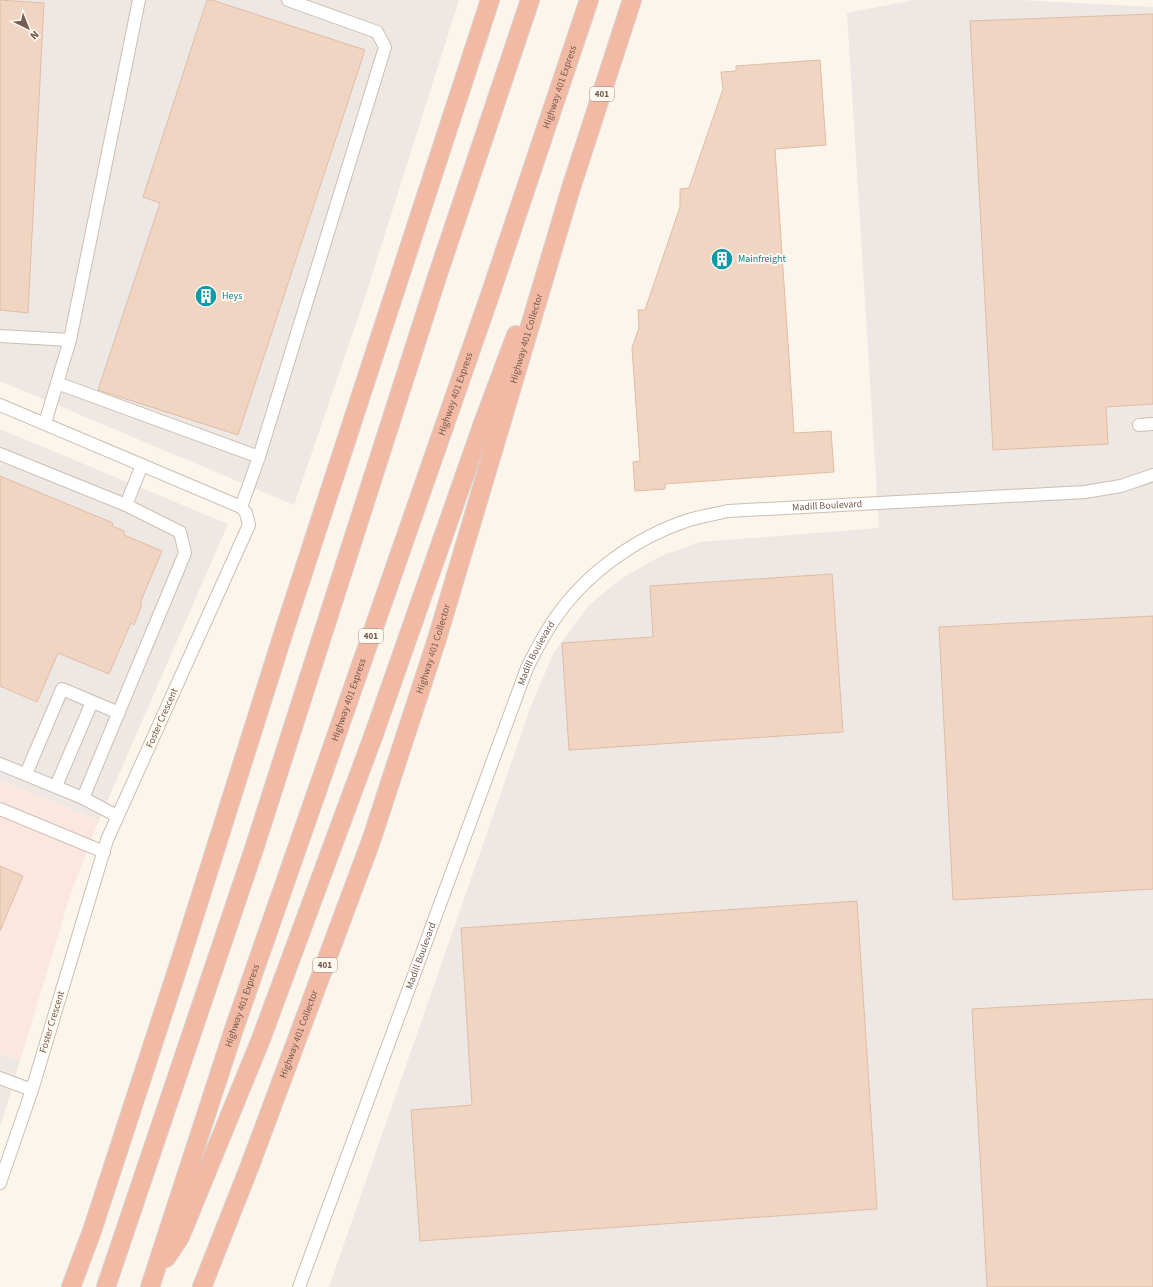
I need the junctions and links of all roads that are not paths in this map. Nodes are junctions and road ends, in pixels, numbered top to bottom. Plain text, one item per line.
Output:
1 (139, 0) edge
2 (288, 0) edge
3 (490, 0) edge
4 (530, 0) edge
5 (589, 0) edge
6 (632, 0) edge
7 (571, 188) junction
8 (0, 336) edge
9 (70, 340) junction
10 (57, 383) junction
11 (0, 405) edge
12 (45, 423) junction
13 (1139, 424) dead end
14 (1153, 424) edge
15 (0, 454) edge
16 (259, 457) junction
17 (142, 466) junction
18 (1153, 475) edge
19 (126, 505) junction
20 (241, 507) junction
21 (92, 702) junction
22 (119, 713) junction
23 (0, 764) edge
24 (26, 774) junction
25 (56, 786) junction
26 (83, 798) junction
27 (0, 809) edge
28 (117, 816) junction
29 (104, 852) junction
30 (0, 1078) edge
31 (32, 1090) junction
32 (249, 1168) junction
33 (0, 1183) edge
34 (152, 1280) edge
35 (71, 1287) edge
36 (106, 1287) edge
37 (202, 1287) edge
38 (214, 1287) edge
39 (299, 1287) edge

1 - 9 street
2 - 16 street
3 - 35 highway
4 - 36 highway
5 - 34 highway, Highway 401 Express / 401
6 - 7 highway, Highway 401 Collector / 401
7 - 32 highway, Highway 401 Collector / 401
7 - 34 highway
8 - 9 street
9 - 10 street
10 - 12 street
10 - 16 street
11 - 12 street
12 - 17 street
13 - 14 street
15 - 19 street
16 - 20 street
17 - 19 street
17 - 20 street
18 - 39 street, Madill Boulevard
19 - 22 street
20 - 28 street, Foster Crescent
21 - 22 street
21 - 24 street
21 - 25 street
22 - 26 street
23 - 24 street
24 - 25 street
25 - 26 street
26 - 28 street
27 - 29 street
28 - 29 street, Foster Crescent
29 - 31 street, Foster Crescent
30 - 31 street
31 - 33 street, Foster Crescent
32 - 37 highway, Highway 401 Collector / 401
32 - 38 highway

